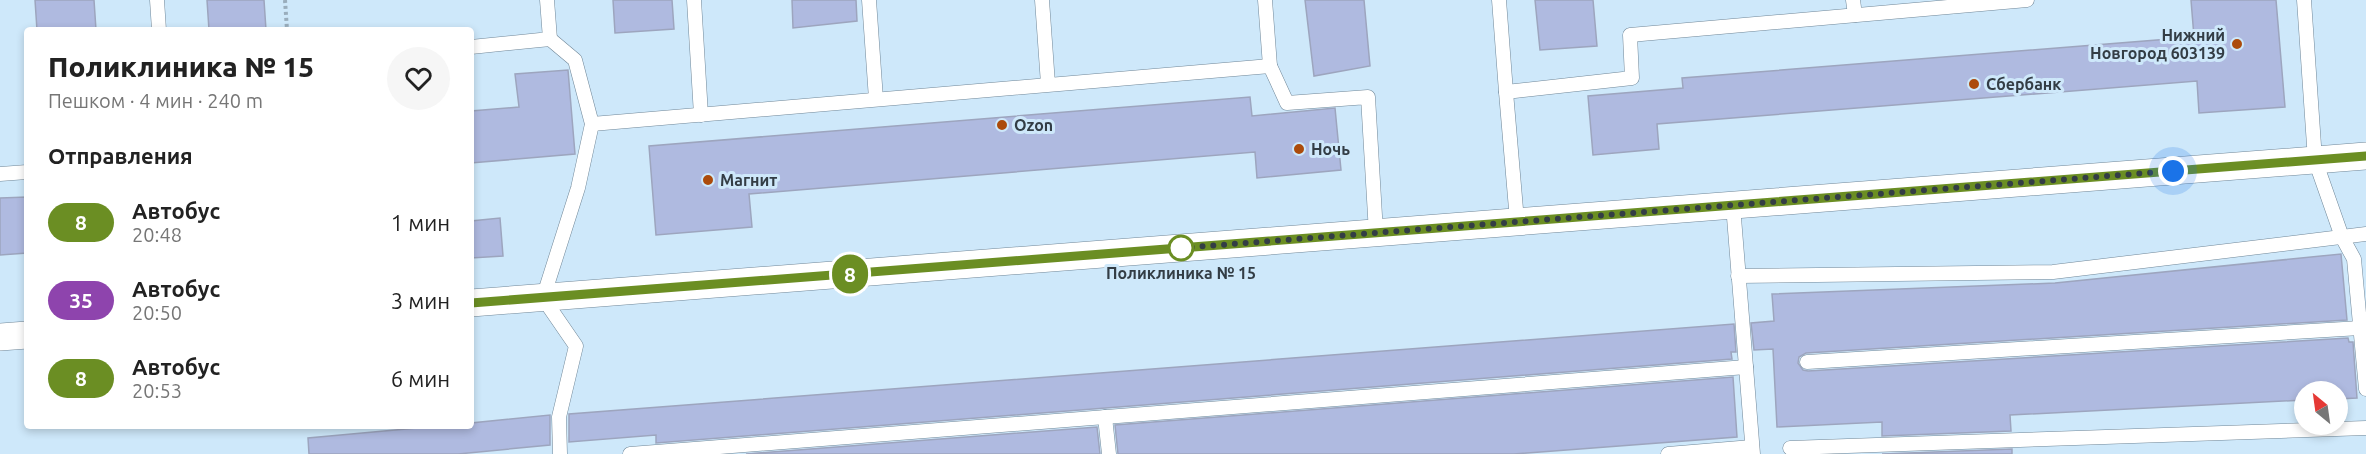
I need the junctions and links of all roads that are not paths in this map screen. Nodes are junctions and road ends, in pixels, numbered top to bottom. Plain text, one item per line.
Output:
1 (157, 0) edge
2 (547, 0) edge
3 (694, 0) edge
4 (869, 0) edge
5 (1042, 0) edge
6 (1265, 0) edge
7 (1499, 0) edge
8 (1853, 0) edge
9 (2026, 0) edge
10 (2304, 0) edge
11 (1855, 15) junction
12 (159, 27) edge
13 (550, 39) junction
14 (474, 47) edge
15 (1270, 66) junction
16 (1048, 84) junction
17 (1506, 92) junction
18 (876, 99) junction
19 (701, 115) junction
20 (592, 124) junction
21 (2366, 156) edge
22 (2315, 160) junction
23 (24, 172) edge
24 (0, 174) edge
25 (1733, 205) junction
26 (1517, 221) junction
27 (1376, 232) junction
28 (2366, 234) edge
29 (2342, 237) junction
30 (1738, 276) junction
31 (543, 298) junction
32 (474, 303) edge
33 (2360, 328) junction
34 (24, 335) edge
35 (0, 337) edge
36 (1806, 363) dead end
37 (1746, 368) junction
38 (2366, 389) edge
39 (1105, 417) junction
40 (2366, 428) edge
41 (1790, 448) dead end
42 (1752, 450) edge
43 (560, 454) edge
44 (630, 454) edge
45 (1109, 454) edge
46 (1668, 454) edge

1 - 12 lane
2 - 13 lane
3 - 19 lane
4 - 18 lane
5 - 16 lane
6 - 15 lane
7 - 17 lane
8 - 11 lane
9 - 11 lane
10 - 22 lane
11 - 17 lane
13 - 14 lane
13 - 20 lane
15 - 16 lane
15 - 27 lane
16 - 18 lane
17 - 26 lane
18 - 19 lane
19 - 20 lane
20 - 31 lane
21 - 22 street
22 - 25 street
22 - 29 lane
23 - 24 lane
25 - 26 street
25 - 30 lane
26 - 27 street
27 - 31 street
28 - 29 lane
29 - 30 lane
29 - 33 lane
30 - 37 lane
31 - 32 street
31 - 43 lane
33 - 36 lane
33 - 38 lane
34 - 35 street
37 - 39 lane
37 - 42 lane
39 - 44 lane
39 - 45 lane
40 - 41 lane
42 - 46 lane

